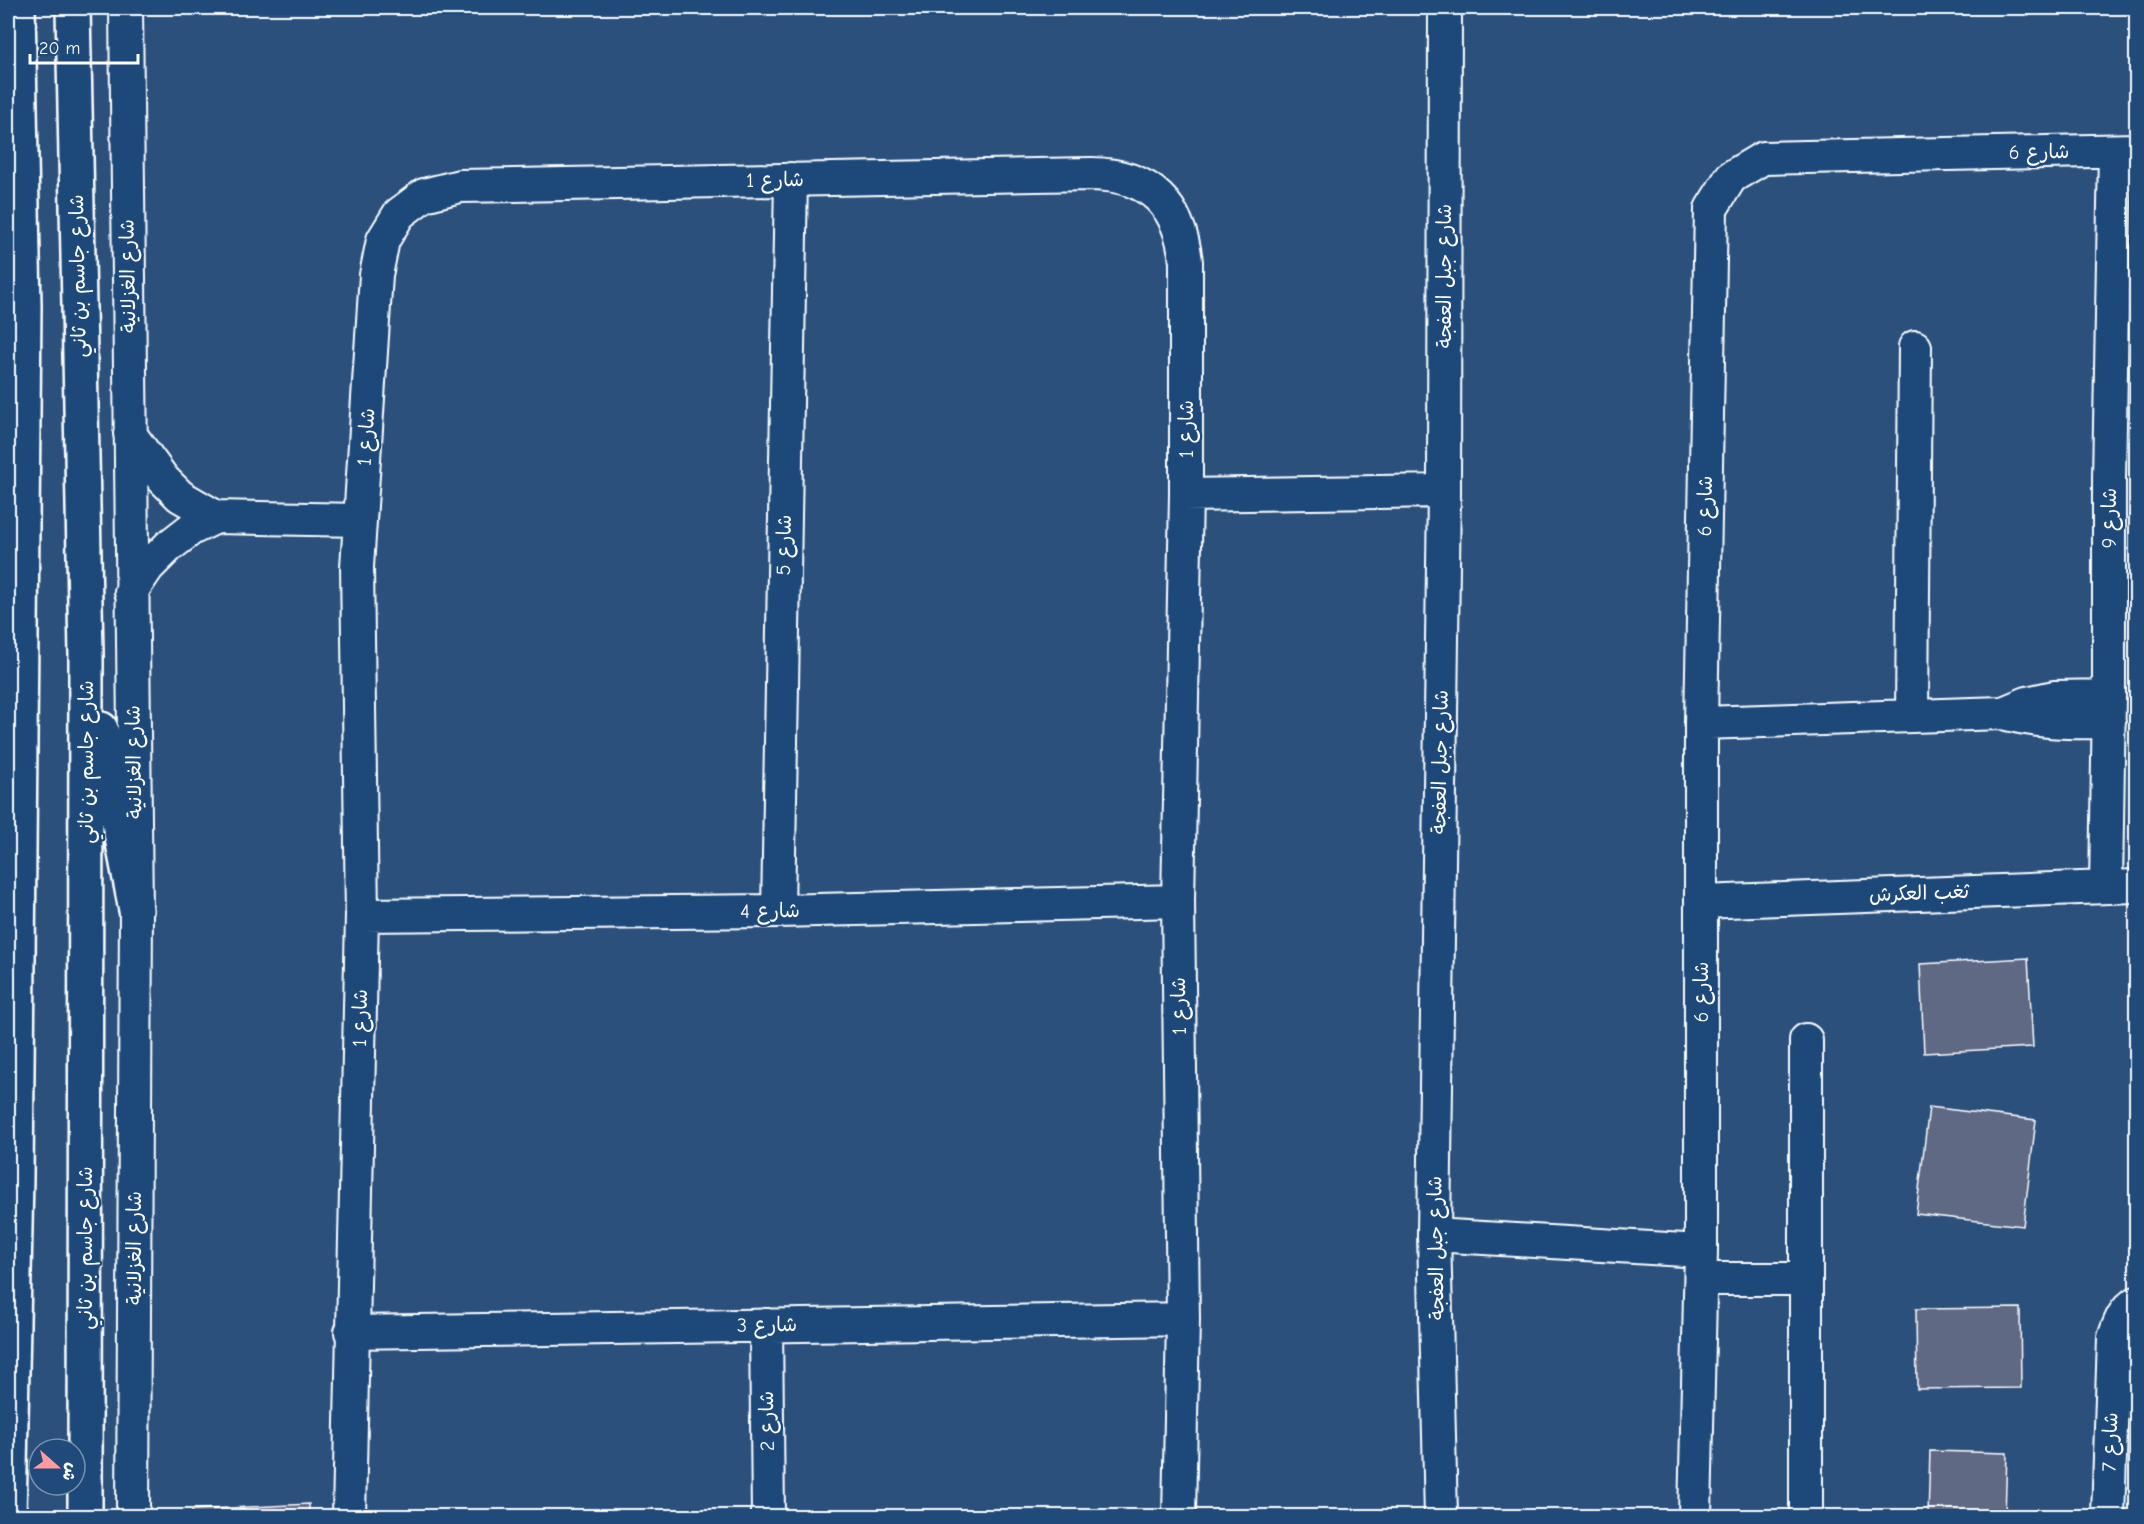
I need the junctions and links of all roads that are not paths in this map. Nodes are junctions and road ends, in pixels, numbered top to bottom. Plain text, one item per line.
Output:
1 (18, 8) edge
2 (73, 8) edge
3 (126, 8) edge
4 (1445, 8) edge
5 (2126, 150) edge
6 (791, 179) junction
7 (1915, 347) dead end
8 (130, 434) junction
9 (2123, 478) edge
10 (1444, 491) junction
11 (1186, 495) junction
12 (216, 517) junction
13 (359, 520) junction
14 (131, 592) junction
15 (86, 654) junction
16 (2109, 709) junction
17 (1912, 716) junction
18 (1701, 723) junction
19 (2121, 886) edge
20 (1178, 901) junction
21 (1701, 902) junction
22 (136, 910) junction
23 (778, 911) junction
24 (362, 915) junction
25 (1806, 1040) dead end
26 (1434, 1235) junction
27 (1701, 1265) junction
28 (1806, 1279) junction
29 (2136, 1303) edge
30 (1183, 1319) junction
31 (766, 1325) junction
32 (351, 1332) junction
33 (1806, 1513) dead end
34 (9, 1516) edge
35 (85, 1516) edge
36 (133, 1516) edge
37 (349, 1516) edge
38 (768, 1516) edge
39 (1179, 1516) edge
40 (1441, 1516) edge
41 (1695, 1516) edge
42 (2108, 1516) edge

1 - 34 main road
2 - 15 main road, شارع جاسم بن ثاني
3 - 8 street, شارع الغزلانية
4 - 10 street, شارع جبل العفجة
5 - 9 street, شارع 9
5 - 18 street, شارع 6
6 - 11 street, شارع 1
6 - 13 street, شارع 1
6 - 23 street, شارع 5
7 - 17 street
8 - 12 street
8 - 14 street, شارع الغزلانية
9 - 16 street, شارع 9
10 - 11 street
10 - 26 street, شارع جبل العفجة
11 - 20 street, شارع 1
12 - 13 street
12 - 14 street
13 - 24 street, شارع 1
14 - 22 street, شارع الغزلانية
15 - 22 main road
15 - 35 main road, شارع جاسم بن ثاني
16 - 17 street
16 - 19 street, شارع 9
17 - 18 street
18 - 21 street, شارع 6
19 - 21 street, ثغب العكرش
20 - 23 street, شارع 4
20 - 30 street, شارع 1
21 - 27 street, شارع 6
22 - 36 street, شارع الغزلانية
23 - 24 street, شارع 4
24 - 32 street, شارع 1
25 - 28 street
26 - 27 street
26 - 40 street, شارع جبل العفجة
27 - 28 street
27 - 41 street, شارع 6
28 - 33 street
29 - 42 street, شارع 7
30 - 31 street, شارع 3
30 - 39 street, شارع 1
31 - 32 street, شارع 3
31 - 38 street, شارع 2
32 - 37 street, شارع 1

